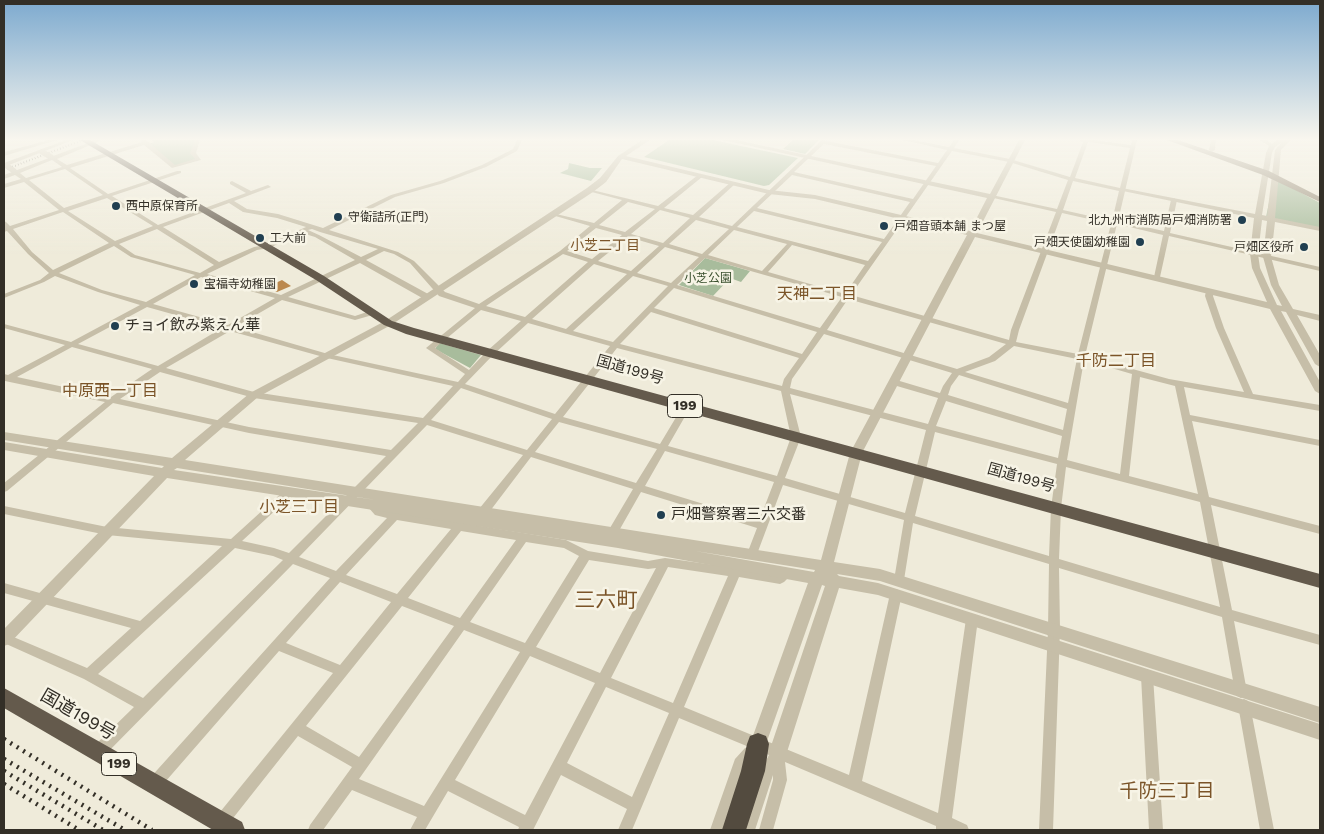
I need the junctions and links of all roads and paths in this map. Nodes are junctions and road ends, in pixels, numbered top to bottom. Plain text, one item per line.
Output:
1 (25, 179) joint
2 (83, 179) edge
3 (157, 179) edge
4 (449, 179) edge
5 (604, 179) edge
6 (696, 179) edge
7 (714, 179) edge
8 (783, 179) edge
9 (816, 179) edge
10 (908, 179) edge
11 (930, 179) edge
12 (1001, 179) edge
13 (1072, 179) joint
14 (1125, 179) edge
15 (1265, 179) edge
16 (1277, 179) edge
17 (1282, 179) edge
18 (1284, 179) edge
19 (154, 180) junction
20 (232, 183) dead end
21 (733, 183) junction
22 (927, 183) junction
23 (4, 186) edge
24 (268, 187) dead end
25 (590, 190) junction
26 (1122, 190) junction
27 (769, 192) junction
28 (250, 193) junction
29 (1320, 195) edge
30 (108, 196) junction
31 (992, 196) junction
32 (626, 200) junction
33 (1174, 200) junction
34 (1320, 200) edge
35 (229, 201) junction
36 (915, 201) junction
37 (659, 209) junction
38 (752, 209) junction
39 (63, 210) junction
40 (204, 210) junction
41 (1059, 211) junction
42 (554, 214) junction
43 (1258, 216) junction
44 (694, 218) junction
45 (903, 218) junction
46 (1272, 219) junction
47 (1116, 222) junction
48 (596, 226) junction
49 (5, 227) edge
50 (158, 227) junction
51 (310, 227) junction
52 (732, 228) junction
53 (1320, 229) edge
54 (303, 231) junction
55 (322, 231) junction
56 (627, 234) junction
57 (972, 234) junction
58 (1166, 234) junction
59 (886, 242) junction
60 (791, 243) junction
61 (113, 244) junction
62 (663, 245) junction
63 (267, 247) junction
64 (384, 249) junction
65 (1046, 251) junction
66 (562, 252) junction
67 (1254, 254) junction
68 (703, 256) junction
69 (1267, 257) junction
70 (359, 260) junction
71 (593, 261) junction
72 (870, 264) junction
73 (1105, 264) junction
74 (219, 265) junction
75 (1320, 269) edge
76 (631, 273) junction
77 (764, 273) junction
78 (54, 274) junction
79 (201, 274) junction
80 (320, 278) junction
81 (1157, 278) junction
82 (672, 286) junction
83 (438, 290) junction
84 (1210, 291) junction
85 (4, 296) edge
86 (282, 297) junction
87 (427, 297) junction
88 (848, 297) junction
89 (146, 304) junction
90 (480, 307) junction
91 (1274, 307) junction
92 (649, 309) junction
93 (1289, 311) junction
94 (373, 312) junction
95 (1320, 318) edge
96 (927, 319) junction
97 (526, 320) junction
98 (388, 322) junction
99 (4, 326) edge
100 (228, 327) junction
101 (823, 331) junction
102 (567, 332) junction
103 (439, 340) junction
104 (1012, 343) junction
105 (71, 344) junction
106 (615, 345) junction
107 (490, 353) junction
108 (328, 356) junction
109 (907, 356) junction
110 (1081, 357) junction
111 (803, 358) junction
112 (1320, 364) edge
113 (158, 368) junction
114 (956, 372) junction
115 (470, 374) junction
116 (1136, 374) junction
117 (5, 379) edge
118 (588, 379) junction
119 (893, 382) junction
120 (1179, 384) junction
121 (460, 385) junction
122 (785, 390) junction
123 (1320, 391) edge
124 (254, 395) junction
125 (943, 396) junction
126 (1250, 396) junction
127 (111, 401) junction
128 (687, 406) junction
129 (1072, 407) junction
130 (1320, 408) edge
131 (876, 414) junction
132 (1186, 417) junction
133 (558, 418) junction
134 (425, 421) junction
135 (219, 424) junction
136 (931, 428) junction
137 (1067, 434) junction
138 (4, 436) edge
139 (796, 437) junction
140 (1320, 443) edge
141 (4, 446) edge
142 (662, 447) junction
143 (51, 449) junction
144 (394, 454) junction
145 (529, 454) junction
146 (856, 454) junction
147 (174, 463) junction
148 (1062, 463) junction
149 (922, 471) junction
150 (164, 473) junction
151 (1124, 479) junction
152 (779, 480) junction
153 (4, 488) edge
154 (639, 488) junction
155 (289, 492) junction
156 (353, 496) junction
157 (844, 498) junction
158 (1204, 500) junction
159 (372, 504) junction
160 (1056, 508) junction
161 (4, 510) edge
162 (483, 512) junction
163 (394, 516) junction
164 (909, 519) junction
165 (459, 526) junction
166 (762, 526) junction
167 (1320, 530) edge
168 (107, 531) junction
169 (612, 533) junction
170 (524, 537) junction
171 (233, 543) junction
172 (1216, 552) junction
173 (752, 554) junction
174 (586, 555) junction
175 (289, 558) junction
176 (664, 562) junction
177 (1054, 562) junction
178 (787, 572) junction
179 (822, 572) junction
180 (735, 573) junction
181 (338, 576) junction
182 (834, 580) junction
183 (1320, 581) edge
184 (897, 587) junction
185 (4, 588) edge
186 (43, 598) junction
187 (400, 600) junction
188 (1227, 614) junction
189 (972, 619) junction
190 (461, 624) junction
191 (141, 626) junction
192 (1054, 629) junction
193 (4, 639) edge
194 (1320, 640) edge
195 (278, 645) junction
196 (1053, 645) junction
197 (527, 649) junction
198 (342, 671) junction
199 (88, 675) junction
200 (1147, 676) junction
201 (603, 680) junction
202 (1241, 690) junction
203 (4, 698) edge
204 (143, 705) junction
205 (1244, 708) junction
206 (676, 710) junction
207 (1320, 715) edge
208 (296, 728) junction
209 (1320, 732) edge
210 (768, 748) junction
211 (98, 752) junction
212 (361, 765) junction
213 (558, 766) junction
214 (349, 782) junction
215 (446, 783) junction
216 (154, 784) junction
217 (854, 784) junction
218 (635, 806) junction
219 (427, 814) junction
220 (228, 826) edge
221 (527, 827) edge
222 (944, 827) edge
223 (315, 830) edge
224 (417, 830) edge
225 (625, 830) edge
226 (717, 830) edge
227 (734, 830) edge
228 (748, 830) edge
229 (766, 830) edge
230 (962, 830) edge
231 (1046, 830) edge
232 (1156, 830) edge
233 (1267, 830) edge

1 - 23 street
1 - 39 street
2 - 30 street
3 - 19 street
4 - 55 street
5 - 25 street
6 - 37 street
7 - 21 street
8 - 27 street
9 - 36 street
10 - 22 street
11 - 22 street
12 - 31 street
13 - 26 street
13 - 41 street
14 - 26 street
15 - 43 street
16 - 46 street
17 - 34 main road
18 - 29 main road
19 - 30 street
19 - 40 highway, 国道199号 / 199
20 - 28 street
21 - 27 street
21 - 44 street
22 - 31 street
22 - 36 street
24 - 28 street
25 - 32 street
25 - 42 street
26 - 33 street
26 - 47 street
27 - 38 street
27 - 45 street
28 - 35 street
30 - 39 street
30 - 50 street
31 - 41 street
31 - 57 street
32 - 37 street
32 - 48 street
33 - 43 street
33 - 58 street
35 - 40 street
35 - 51 street
36 - 45 street
37 - 44 street
37 - 56 street
38 - 52 street
38 - 59 street
39 - 49 street
39 - 61 street
40 - 50 street
40 - 63 highway, 国道199号 / 199
41 - 47 street
41 - 65 street
42 - 48 street
42 - 83 street
43 - 46 street
43 - 67 street
44 - 52 street
44 - 62 street
45 - 57 street
45 - 59 street
46 - 53 street
46 - 69 street
47 - 58 street
47 - 73 street
48 - 56 street
48 - 66 street
49 - 78 street
50 - 61 street
50 - 74 street
51 - 54 street
51 - 55 street
52 - 60 street
52 - 68 street
54 - 63 street
54 - 70 street
55 - 64 street
56 - 62 street
56 - 71 street
57 - 65 street
57 - 96 street
58 - 67 street
58 - 81 street
59 - 72 street
60 - 72 street
60 - 77 street
61 - 78 street
61 - 79 street
62 - 68 street
62 - 76 street
63 - 74 street
63 - 80 highway, 国道199号 / 199
64 - 70 street
64 - 83 street
65 - 73 street
65 - 104 street
66 - 71 street
66 - 90 street
67 - 69 street
67 - 91 street
68 - 77 street
68 - 82 street
69 - 75 street
69 - 93 street
70 - 80 street
70 - 87 street
71 - 76 street
71 - 97 street
72 - 88 street
73 - 81 street
73 - 110 street
74 - 79 street
76 - 82 street
76 - 102 street
77 - 88 street
78 - 85 street
78 - 89 street
79 - 86 street
79 - 89 street
80 - 86 street
80 - 94 highway, 国道199号 / 199
81 - 84 street
82 - 92 street
82 - 101 street
83 - 87 street
83 - 90 street
84 - 91 street
84 - 126 street
86 - 94 street
86 - 100 street
87 - 98 street
88 - 96 street
88 - 101 street
89 - 100 street
89 - 105 street
90 - 97 street
90 - 103 street
91 - 93 street
91 - 123 street
92 - 106 street
92 - 111 street
93 - 95 street
93 - 112 street
94 - 98 highway, 国道199号 / 199
96 - 104 street
96 - 109 street
97 - 102 street
97 - 107 street
98 - 103 highway, 国道199号 / 199
98 - 108 street
99 - 105 street
100 - 108 street
100 - 113 street
101 - 109 street
101 - 111 street
102 - 106 street
103 - 107 highway, 国道199号 / 199
103 - 115 street
104 - 110 street
104 - 114 street
105 - 113 street
105 - 117 street
106 - 118 street
106 - 122 street
107 - 115 street
107 - 118 highway, 国道199号 / 199
108 - 121 street
108 - 124 street
109 - 114 street
109 - 119 street
110 - 116 street
110 - 129 street
111 - 122 street
113 - 124 street
113 - 127 street
114 - 125 street
114 - 129 street
115 - 121 street
116 - 120 street
116 - 151 street
117 - 127 street
118 - 128 highway, 国道199号 / 199
118 - 133 street
119 - 125 street
119 - 131 street
120 - 126 street
120 - 132 street
121 - 133 street
121 - 134 street
122 - 131 street
122 - 139 street
124 - 134 street
124 - 135 street
125 - 136 street
125 - 137 street
126 - 130 street
127 - 135 street
127 - 143 street
128 - 139 highway, 国道199号 / 199
128 - 142 street
129 - 137 street
131 - 136 street
131 - 146 street
132 - 140 street
132 - 158 street
133 - 142 street
133 - 145 street
134 - 144 street
134 - 145 street
135 - 144 street
135 - 147 street
136 - 148 street
136 - 149 street
137 - 148 street
138 - 143 street
139 - 146 highway, 国道199号 / 199
139 - 152 street
141 - 143 street
142 - 152 street
142 - 154 street
143 - 147 street
143 - 150 street
143 - 153 street
144 - 156 street
145 - 154 street
145 - 162 street
146 - 149 highway, 国道199号 / 199
146 - 157 street
147 - 150 street
147 - 156 street
148 - 151 street
148 - 160 street
149 - 160 highway, 国道199号 / 199
149 - 164 street
150 - 155 street
150 - 168 street
151 - 158 street
152 - 157 street
152 - 166 street
154 - 166 street
154 - 169 street
155 - 156 street
155 - 171 street
156 - 159 street
156 - 162 street
156 - 175 street
157 - 164 street
157 - 179 street
158 - 167 street
158 - 172 street
159 - 163 street
159 - 178 street
160 - 172 highway, 国道199号 / 199
160 - 177 street
161 - 168 street
162 - 169 street
163 - 165 street
163 - 181 street
164 - 177 street
164 - 184 street
165 - 170 street
165 - 187 street
166 - 173 street
168 - 171 street
168 - 186 street
169 - 173 street
170 - 174 street
170 - 190 street
171 - 175 street
171 - 191 street
172 - 183 highway, 国道199号 / 199
172 - 188 street
173 - 179 street
174 - 176 street
174 - 197 street
175 - 181 street
175 - 204 street
176 - 180 street
176 - 201 street
177 - 188 street
177 - 192 street
178 - 179 street
178 - 180 street
179 - 182 street
179 - 184 street
179 - 210 street
180 - 206 street
181 - 187 street
181 - 195 street
182 - 184 street
182 - 210 street
184 - 189 street
184 - 192 street
184 - 217 street
185 - 186 street
186 - 191 street
186 - 193 street
187 - 190 street
187 - 198 street
188 - 194 street
188 - 202 street
189 - 196 street
189 - 222 street
190 - 197 street
190 - 212 street
191 - 199 street
192 - 196 street
192 - 202 street
193 - 199 street
195 - 198 street
195 - 216 street
196 - 200 street
196 - 231 street
197 - 201 street
197 - 215 street
198 - 208 street
199 - 204 street
200 - 205 street
200 - 232 street
201 - 206 street
201 - 213 street
202 - 205 street
202 - 207 street
203 - 211 highway, 国道199号 / 199
204 - 211 street
205 - 209 street
205 - 233 street
206 - 210 street
206 - 218 street
208 - 212 street
208 - 220 street
210 - 217 street
210 - 226 street
210 - 227 highway
210 - 228 street
210 - 229 street
211 - 216 highway, 国道199号 / 199
212 - 214 street
213 - 218 street
213 - 221 street
214 - 219 street
214 - 223 street
215 - 219 street
215 - 221 street
216 - 220 highway, 国道199号 / 199
217 - 222 street
218 - 225 street
219 - 224 street
222 - 230 street

